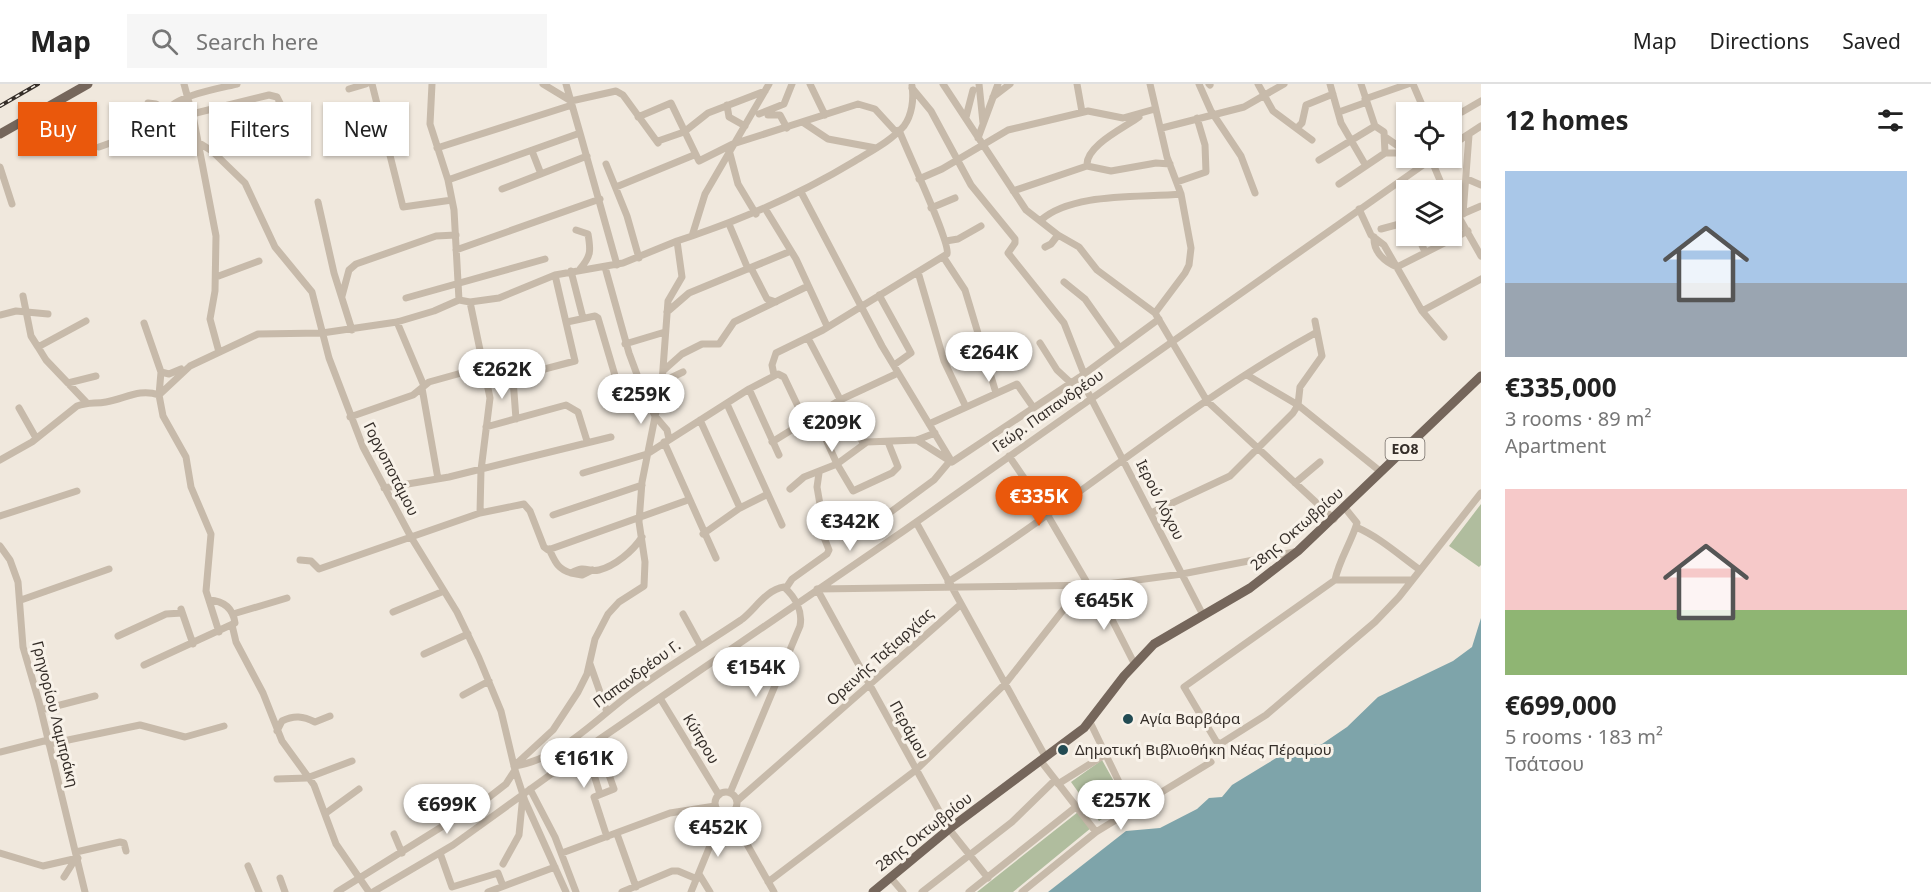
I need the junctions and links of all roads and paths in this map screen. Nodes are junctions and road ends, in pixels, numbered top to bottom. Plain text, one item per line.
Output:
1 (88, 84) edge
2 (184, 84) edge
3 (237, 84) edge
4 (366, 84) edge
5 (372, 84) edge
6 (432, 84) edge
7 (543, 84) edge
8 (566, 84) edge
9 (792, 84) edge
10 (810, 84) edge
11 (943, 84) edge
12 (998, 84) edge
13 (1010, 84) edge
14 (1077, 84) edge
15 (1150, 84) edge
16 (1199, 84) edge
17 (1258, 84) edge
18 (1284, 84) edge
19 (1330, 84) edge
20 (1361, 84) edge
21 (1408, 84) edge
22 (1413, 84) edge
23 (911, 86) edge
24 (976, 86) edge
25 (767, 87) edge
26 (349, 89) dead end
27 (1333, 94) junction
28 (188, 96) junction
29 (993, 98) junction
30 (1264, 98) junction
31 (1366, 101) junction
32 (1481, 101) edge
33 (177, 102) edge
34 (189, 102) edge
35 (241, 102) edge
36 (280, 102) edge
37 (957, 102) junction
38 (1421, 102) edge
39 (572, 103) junction
40 (726, 105) junction
41 (1155, 109) junction
42 (1082, 112) junction
43 (1339, 112) junction
44 (1462, 112) edge
45 (757, 113) junction
46 (1144, 114) junction
47 (825, 115) junction
48 (1214, 115) junction
49 (638, 117) junction
50 (966, 117) junction
51 (1158, 117) junction
52 (1197, 118) junction
53 (804, 123) junction
54 (745, 126) junction
55 (983, 126) junction
56 (1375, 126) junction
57 (1481, 126) edge
58 (1298, 127) junction
59 (787, 128) junction
60 (1162, 128) junction
61 (684, 132) junction
62 (898, 132) junction
63 (580, 133) junction
64 (0, 134) edge
65 (1469, 135) junction
66 (197, 137) edge
67 (1385, 137) junction
68 (1462, 139) edge
69 (1312, 140) dead end
70 (1351, 140) junction
71 (980, 141) junction
72 (198, 142) junction
73 (109, 143) edge
74 (1396, 145) edge
75 (99, 147) dead end
76 (731, 147) junction
77 (437, 148) junction
78 (876, 148) junction
79 (532, 151) junction
80 (1385, 153) junction
81 (1396, 153) edge
82 (694, 155) junction
83 (587, 156) junction
84 (956, 160) junction
85 (1319, 160) dead end
86 (606, 164) dead end
87 (1170, 164) junction
88 (1087, 166) junction
89 (1366, 166) junction
90 (0, 168) edge
91 (1418, 168) edge
92 (541, 174) junction
93 (919, 179) junction
94 (1467, 179) junction
95 (448, 180) junction
96 (1177, 182) junction
97 (1339, 184) dead end
98 (1481, 185) edge
99 (616, 186) junction
100 (502, 189) dead end
101 (1013, 191) junction
102 (801, 192) junction
103 (1255, 193) dead end
104 (1181, 194) junction
105 (955, 198) dead end
106 (600, 199) junction
107 (452, 201) junction
108 (318, 202) dead end
109 (12, 204) dead end
110 (1462, 205) edge
111 (1481, 206) edge
112 (931, 208) junction
113 (1359, 209) junction
114 (766, 210) junction
115 (756, 214) junction
116 (1462, 214) edge
117 (1462, 219) edge
118 (1041, 220) junction
119 (729, 224) junction
120 (1396, 225) edge
121 (981, 226) dead end
122 (1381, 229) dead end
123 (576, 230) dead end
124 (1468, 231) junction
125 (456, 235) junction
126 (1058, 235) junction
127 (692, 236) junction
128 (677, 241) junction
129 (946, 241) junction
130 (1422, 246) edge
131 (1045, 247) dead end
132 (456, 250) junction
133 (791, 251) junction
134 (1425, 252) junction
135 (590, 256) junction
136 (1481, 256) edge
137 (545, 258) dead end
138 (639, 258) junction
139 (944, 258) junction
140 (259, 261) dead end
141 (617, 264) junction
142 (602, 267) junction
143 (1397, 267) junction
144 (749, 268) junction
145 (580, 269) junction
146 (571, 271) junction
147 (918, 272) junction
148 (555, 275) junction
149 (216, 277) junction
150 (682, 278) junction
151 (1481, 279) edge
152 (1064, 282) dead end
153 (457, 284) junction
154 (808, 286) junction
155 (689, 293) junction
156 (879, 295) junction
157 (23, 296) dead end
158 (342, 296) junction
159 (406, 298) dead end
160 (459, 300) junction
161 (470, 302) junction
162 (777, 302) junction
163 (861, 307) junction
164 (26, 311) junction
165 (1422, 311) junction
166 (667, 312) junction
167 (48, 314) dead end
168 (0, 315) edge
169 (1157, 316) junction
170 (583, 318) junction
171 (86, 321) dead end
172 (1315, 321) dead end
173 (144, 322) dead end
174 (397, 322) junction
175 (567, 322) junction
176 (827, 326) junction
177 (352, 330) junction
178 (665, 332) junction
179 (1317, 332) junction
180 (322, 333) junction
181 (1444, 337) dead end
182 (807, 338) junction
183 (1172, 342) junction
184 (1040, 343) dead end
185 (625, 344) junction
186 (38, 346) junction
187 (1119, 347) junction
188 (219, 352) junction
189 (679, 357) junction
190 (894, 365) junction
191 (190, 366) junction
192 (483, 367) junction
193 (663, 371) junction
194 (161, 372) junction
195 (683, 372) dead end
196 (898, 373) junction
197 (774, 375) junction
198 (1082, 375) junction
199 (1247, 375) junction
200 (96, 376) dead end
201 (675, 376) junction
202 (1481, 376) edge
203 (513, 379) junction
204 (638, 379) junction
205 (662, 382) junction
206 (68, 383) junction
207 (1071, 383) junction
208 (487, 384) junction
209 (423, 387) junction
210 (642, 388) junction
211 (748, 388) junction
212 (996, 393) junction
213 (159, 395) junction
214 (620, 398) junction
215 (1092, 398) junction
216 (840, 400) junction
217 (1207, 401) junction
218 (86, 402) junction
219 (727, 404) junction
220 (624, 405) dead end
221 (1298, 405) junction
222 (966, 407) junction
223 (1032, 407) junction
224 (18, 408) dead end
225 (816, 415) junction
226 (656, 416) junction
227 (350, 417) junction
228 (516, 419) junction
229 (700, 420) junction
230 (805, 421) junction
231 (929, 424) junction
232 (486, 427) junction
233 (935, 433) junction
234 (611, 437) dead end
235 (36, 438) junction
236 (917, 440) junction
237 (587, 441) junction
238 (666, 441) junction
239 (772, 442) junction
240 (888, 442) junction
241 (863, 443) junction
242 (1259, 450) junction
243 (647, 454) junction
244 (779, 455) dead end
245 (1009, 456) junction
246 (1124, 458) junction
247 (0, 460) edge
248 (950, 461) junction
249 (1320, 462) dead end
250 (837, 464) junction
251 (481, 470) junction
252 (1381, 472) junction
253 (583, 473) dead end
254 (819, 473) junction
255 (438, 479) junction
256 (1295, 483) junction
257 (642, 485) junction
258 (384, 488) junction
259 (790, 489) dead end
260 (77, 491) dead end
261 (1481, 493) edge
262 (768, 494) junction
263 (688, 500) junction
264 (741, 508) junction
265 (1345, 508) junction
266 (820, 512) junction
267 (480, 513) junction
268 (1151, 513) junction
269 (553, 515) dead end
270 (0, 516) edge
271 (1047, 516) junction
272 (639, 517) junction
273 (1334, 519) junction
274 (916, 522) junction
275 (782, 525) dead end
276 (1356, 527) junction
277 (703, 534) junction
278 (411, 537) junction
279 (642, 537) junction
280 (0, 546) edge
281 (549, 549) junction
282 (1298, 551) junction
283 (716, 558) dead end
284 (300, 560) dead end
285 (109, 569) dead end
286 (1420, 570) junction
287 (1182, 574) junction
288 (1335, 580) junction
289 (1411, 580) junction
290 (949, 584) junction
291 (1085, 586) junction
292 (786, 588) junction
293 (817, 589) junction
294 (444, 591) junction
295 (287, 598) dead end
296 (21, 600) junction
297 (209, 600) junction
298 (797, 603) junction
299 (960, 605) junction
300 (393, 612) dead end
301 (233, 614) junction
302 (683, 614) dead end
303 (1203, 615) junction
304 (232, 625) junction
305 (219, 632) junction
306 (468, 634) junction
307 (118, 636) dead end
308 (193, 644) junction
309 (700, 645) junction
310 (424, 654) dead end
311 (1134, 663) junction
312 (590, 664) junction
313 (144, 665) dead end
314 (489, 681) junction
315 (1005, 684) junction
316 (869, 686) junction
317 (463, 695) dead end
318 (95, 696) dead end
319 (660, 698) junction
320 (41, 710) junction
321 (608, 712) junction
322 (330, 716) dead end
323 (1090, 722) junction
324 (224, 726) dead end
325 (277, 731) junction
326 (597, 741) junction
327 (49, 742) junction
328 (586, 749) junction
329 (0, 752) edge
330 (1106, 754) junction
331 (1042, 758) junction
332 (352, 761) dead end
333 (1211, 762) dead end
334 (515, 768) junction
335 (916, 770) junction
336 (307, 778) junction
337 (277, 779) dead end
338 (1056, 782) junction
339 (359, 789) dead end
340 (530, 789) junction
341 (730, 793) junction
342 (523, 794) junction
343 (600, 794) junction
344 (718, 795) junction
345 (737, 801) junction
346 (715, 806) junction
347 (1077, 806) junction
348 (1132, 809) junction
349 (326, 813) junction
350 (726, 814) junction
351 (949, 829) junction
352 (1096, 832) junction
353 (394, 834) dead end
354 (617, 834) junction
355 (607, 837) junction
356 (126, 851) dead end
357 (0, 853) edge
358 (402, 853) junction
359 (440, 853) junction
360 (562, 853) junction
361 (969, 853) junction
362 (77, 856) junction
363 (503, 864) dead end
364 (248, 866) dead end
365 (555, 867) junction
366 (698, 877) junction
367 (64, 878) dead end
368 (280, 878) dead end
369 (891, 878) junction
370 (988, 878) junction
371 (358, 879) junction
372 (768, 882) junction
373 (503, 886) junction
374 (636, 887) junction
375 (375, 891) edge
376 (85, 892) edge
377 (259, 892) edge
378 (285, 892) edge
379 (337, 892) edge
380 (488, 892) edge
381 (567, 892) edge
382 (576, 892) edge
383 (622, 892) edge
384 (691, 892) edge
385 (710, 892) edge
386 (774, 892) edge
387 (873, 892) edge
388 (903, 892) edge
389 (922, 892) edge
390 (969, 892) edge
391 (1022, 892) edge

1 - 64 main road
2 - 28 street
3 - 28 street
4 - 26 street
5 - 107 street
6 - 77 street
7 - 39 street
8 - 39 street
9 - 45 street
10 - 47 street
11 - 37 street
12 - 29 street
13 - 29 street
14 - 42 street
15 - 41 street
16 - 48 street
17 - 30 street
18 - 30 street
19 - 27 street
20 - 31 street
21 - 31 street
22 - 38 street
23 - 62 street
23 - 84 street
24 - 37 street
24 - 50 street
24 - 55 street
25 - 40 street
25 - 45 street
27 - 43 street
27 - 58 street
28 - 33 street
28 - 34 street
29 - 55 street
30 - 48 street
30 - 58 street
31 - 43 street
31 - 56 street
32 - 44 street
35 - 36 street
37 - 50 street
39 - 49 street
39 - 63 street
39 - 77 street
40 - 54 street
40 - 61 street
41 - 46 street
41 - 51 street
42 - 46 street
42 - 71 street
43 - 70 street
45 - 54 street
45 - 59 street
46 - 51 street
46 - 88 street
47 - 53 street
47 - 62 street
48 - 52 street
48 - 103 street
49 - 61 street
49 - 61 street
50 - 71 street
51 - 60 street
52 - 60 street
52 - 96 street
53 - 59 street
53 - 78 street
54 - 76 street
55 - 71 street
56 - 67 street
56 - 70 street
57 - 65 street
58 - 69 street
59 - 76 street
60 - 87 street
61 - 82 street
62 - 78 street
62 - 93 street
63 - 79 street
63 - 83 street
65 - 68 street
65 - 94 street
66 - 72 street
67 - 74 street
67 - 80 street
70 - 85 street
70 - 89 street
71 - 84 street
71 - 101 street
72 - 149 street
72 - 180 street, Γοργοποτάμου
73 - 75 street
76 - 82 street
76 - 115 street
76 - 127 street
77 - 95 street
78 - 102 street
79 - 92 street
79 - 95 street
80 - 81 street
80 - 89 street
82 - 99 street
83 - 92 street
83 - 106 street
84 - 93 street
84 - 198 street, Ιερού Λόχου
86 - 99 street
87 - 88 street
87 - 96 street
88 - 101 street
89 - 97 street
90 - 109 street
91 - 113 street, Γεώρ. Παπανδρέου
92 - 100 street
93 - 112 street
94 - 98 street
94 - 110 street
95 - 107 street
96 - 104 street
99 - 138 street
101 - 118 street
102 - 114 street
102 - 163 street
104 - 118 street
104 - 169 street
105 - 112 street
106 - 132 street
106 - 141 street
107 - 125 street
108 - 158 street
111 - 116 street
112 - 129 street
113 - 143 street
113 - 183 street, Γεώρ. Παπανδρέου
114 - 115 street
114 - 133 street
115 - 119 street
117 - 124 street
118 - 126 street
119 - 127 street
119 - 144 street
120 - 122 street
121 - 129 street
123 - 135 street
124 - 134 street
124 - 136 street
125 - 132 street
125 - 158 street
126 - 131 street
126 - 169 street
127 - 128 street
128 - 138 street
128 - 150 street
129 - 139 street
130 - 134 street
132 - 153 street
133 - 144 street
133 - 154 street
134 - 143 street
135 - 142 street
135 - 145 street
137 - 153 street
138 - 141 street
139 - 147 street
139 - 212 street
140 - 149 street
141 - 142 street
142 - 145 street
142 - 185 street
143 - 165 street
144 - 155 street
144 - 162 street
145 - 146 street
146 - 148 street
146 - 170 street
147 - 156 street
147 - 222 street
148 - 161 street
148 - 175 street
149 - 188 street
150 - 155 street
150 - 166 street
151 - 165 street
152 - 187 street
153 - 159 street
153 - 160 street
154 - 162 street
154 - 176 street
155 - 166 street
156 - 163 street
156 - 190 street
157 - 164 street
158 - 177 street
160 - 161 street
160 - 174 street
161 - 192 street
162 - 189 street
163 - 176 street
163 - 190 street
164 - 167 street
164 - 168 street
164 - 186 street
165 - 181 street
166 - 178 street
169 - 183 street
169 - 187 street
170 - 175 street
170 - 214 street
171 - 186 street
172 - 179 street
173 - 194 street
174 - 177 street
174 - 209 street
175 - 203 street
176 - 182 street
177 - 180 street
178 - 185 street
178 - 193 street
179 - 199 street
179 - 221 street
180 - 188 street
180 - 227 street, Γοργοποτάμου
182 - 197 street
182 - 216 street
183 - 215 street, Γεώρ. Παπανδρέου
183 - 217 street
184 - 207 street
185 - 204 street
186 - 206 street
187 - 198 street
188 - 191 street
189 - 193 street
189 - 201 street
190 - 196 street
191 - 194 street
191 - 213 street
192 - 208 street
192 - 209 street
193 - 205 street
194 - 213 street
195 - 201 street
196 - 216 street
196 - 231 street
197 - 211 street
197 - 230 street
198 - 207 street
198 - 215 street, Ιερού Λόχου
199 - 217 street
199 - 221 street
200 - 206 street
201 - 205 street
202 - 252 main road, 28ης Οκτωβρίου / ΕΟ8
203 - 208 street
203 - 228 street
204 - 205 street
204 - 210 street
205 - 226 street
206 - 218 street
207 - 223 street
208 - 232 street
209 - 227 street
209 - 255 street
210 - 214 street
210 - 226 street
211 - 219 street
211 - 239 street
212 - 222 street
212 - 223 street
213 - 218 street
213 - 297 street
214 - 220 street
215 - 245 street, Γεώρ. Παπανδρέου
215 - 246 street, Ιερού Λόχου
216 - 225 street
216 - 241 street
217 - 242 street
217 - 246 street
218 - 235 street
219 - 229 street
219 - 262 street
221 - 242 street
221 - 252 street
222 - 231 street
223 - 248 street
224 - 235 street
225 - 230 street
225 - 250 street
226 - 238 street
226 - 243 street
227 - 258 street, Γοργοποτάμου
228 - 232 street
228 - 237 street
229 - 238 street
229 - 264 street
230 - 239 street
231 - 233 street
232 - 251 street
233 - 236 street
233 - 248 street
234 - 237 street
235 - 247 street
236 - 240 street
236 - 248 street
237 - 251 street
238 - 243 street
238 - 263 street
239 - 244 street
240 - 241 street
240 - 250 street
241 - 250 street
242 - 256 street
242 - 268 street
243 - 253 street
243 - 257 street
245 - 271 street
245 - 274 street, Γεώρ. Παπανδρέου
246 - 268 street, Ιερού Λόχου
246 - 271 street
248 - 266 street
249 - 256 street
250 - 254 street
251 - 255 street
251 - 267 street
252 - 265 main road, 28ης Οκτωβρίου / ΕΟ8
254 - 259 street
254 - 266 street
255 - 258 street
256 - 273 street
257 - 269 street
257 - 272 street
258 - 278 street, Γοργοποτάμου
260 - 270 street
261 - 286 street
262 - 264 street
262 - 275 street
263 - 272 street
263 - 277 street
264 - 277 street
265 - 273 main road, 28ης Οκτωβρίου / ΕΟ8
265 - 276 street
266 - 292 street, Παπανδρέου Γ.
267 - 278 street
267 - 281 street
268 - 287 street, Ιερού Λόχου
271 - 290 street
271 - 291 street
272 - 279 street
272 - 281 street
273 - 282 main road, 28ης Οκτωβρίου / ΕΟ8
274 - 290 street
274 - 293 street, Γεώρ. Παπανδρέου
276 - 286 street
276 - 288 street
277 - 283 street
278 - 284 street
278 - 294 street, Γοργοποτάμου
279 - 281 street
279 - 312 street
280 - 296 street, Γρηγορίου Λαμπράκη
282 - 287 street
282 - 303 main road, 28ης Οκτωβρίου / ΕΟ8
285 - 296 street
286 - 289 street
287 - 291 street
287 - 303 street, Ιερού Λόχου
288 - 289 street
288 - 289 street
290 - 291 street
290 - 293 street
290 - 299 street
291 - 311 street
291 - 315 street
292 - 298 street
292 - 309 street, Παπανδρέου Γ.
293 - 298 street, Γεώρ. Παπανδρέου
293 - 316 street, Περάμου
294 - 300 street
294 - 306 street, Γοργοποτάμου
295 - 301 street
296 - 320 street, Γρηγορίου Λαμπράκη
297 - 301 street
297 - 305 street
298 - 319 street, Γεώρ. Παπανδρέου
298 - 341 street
299 - 315 street
299 - 316 street, Ορεινής Ταξιαρχίας
301 - 304 street
302 - 309 street
303 - 311 main road, 28ης Οκτωβρίου / ΕΟ8
304 - 305 street
304 - 325 street
305 - 308 street
306 - 310 street
306 - 314 street, Γοργοποτάμου
307 - 308 street
308 - 313 street
309 - 321 street, Παπανδρέου Γ.
311 - 323 main road, 28ης Οκτωβρίου / ΕΟ8
312 - 321 street
312 - 334 street
314 - 317 street
314 - 334 street, Γοργοποτάμου
315 - 331 street
315 - 335 street
316 - 335 street, Περάμου
316 - 345 street, Ορεινής Ταξιαρχίας
318 - 320 street
319 - 326 street, Γεώρ. Παπανδρέου
319 - 344 street, Κύπρου
320 - 327 street, Γρηγορίου Λαμπράκη
321 - 334 street, Παπανδρέου Γ.
322 - 325 street
323 - 330 street
323 - 331 main road, 28ης Οκτωβρίου / ΕΟ8
324 - 327 street
325 - 336 street
326 - 328 street, Γεώρ. Παπανδρέου
326 - 343 street
327 - 329 street
327 - 362 street, Γρηγορίου Λαμπράκη
328 - 340 street, Γεώρ. Παπανδρέου
328 - 343 street
330 - 338 street
330 - 348 street
331 - 338 street
331 - 351 main road, 28ης Οκτωβρίου / ΕΟ8
332 - 336 street
333 - 348 street
334 - 342 street, Γοργοποτάμου
334 - 358 street
335 - 351 street, Περάμου
335 - 372 street
336 - 337 street
336 - 349 street
338 - 347 street
338 - 361 street
339 - 349 street
340 - 342 street, Γεώρ. Παπανδρέου
340 - 360 street
341 - 344 street
341 - 345 street
342 - 359 street, Γεώρ. Παπανδρέου
342 - 363 street
342 - 365 street, Γοργοποτάμου
343 - 355 street
344 - 346 street
345 - 350 street
346 - 350 street
346 - 354 street
347 - 352 street
347 - 370 street
348 - 352 street
349 - 371 street
350 - 366 street
350 - 372 street
351 - 361 street, Περάμου
351 - 369 main road, 28ης Οκτωβρίου / ΕΟ8
352 - 391 street
353 - 358 street
354 - 355 street
354 - 374 street
355 - 360 street
356 - 362 street
357 - 362 street
358 - 371 street
359 - 373 street
359 - 375 street, Γεώρ. Παπανδρέου
360 - 382 street
361 - 370 street, Περάμου
361 - 389 street
362 - 367 street
362 - 376 street, Γρηγορίου Λαμπράκη
364 - 377 street
365 - 373 street
365 - 381 street, Γοργοποτάμου
366 - 374 street
366 - 384 street
366 - 385 street
368 - 378 street
369 - 387 main road, 28ης Οκτωβρίου / ΕΟ8
369 - 388 street
370 - 390 street
371 - 375 street
371 - 379 street
372 - 386 street
373 - 380 street
374 - 383 street

